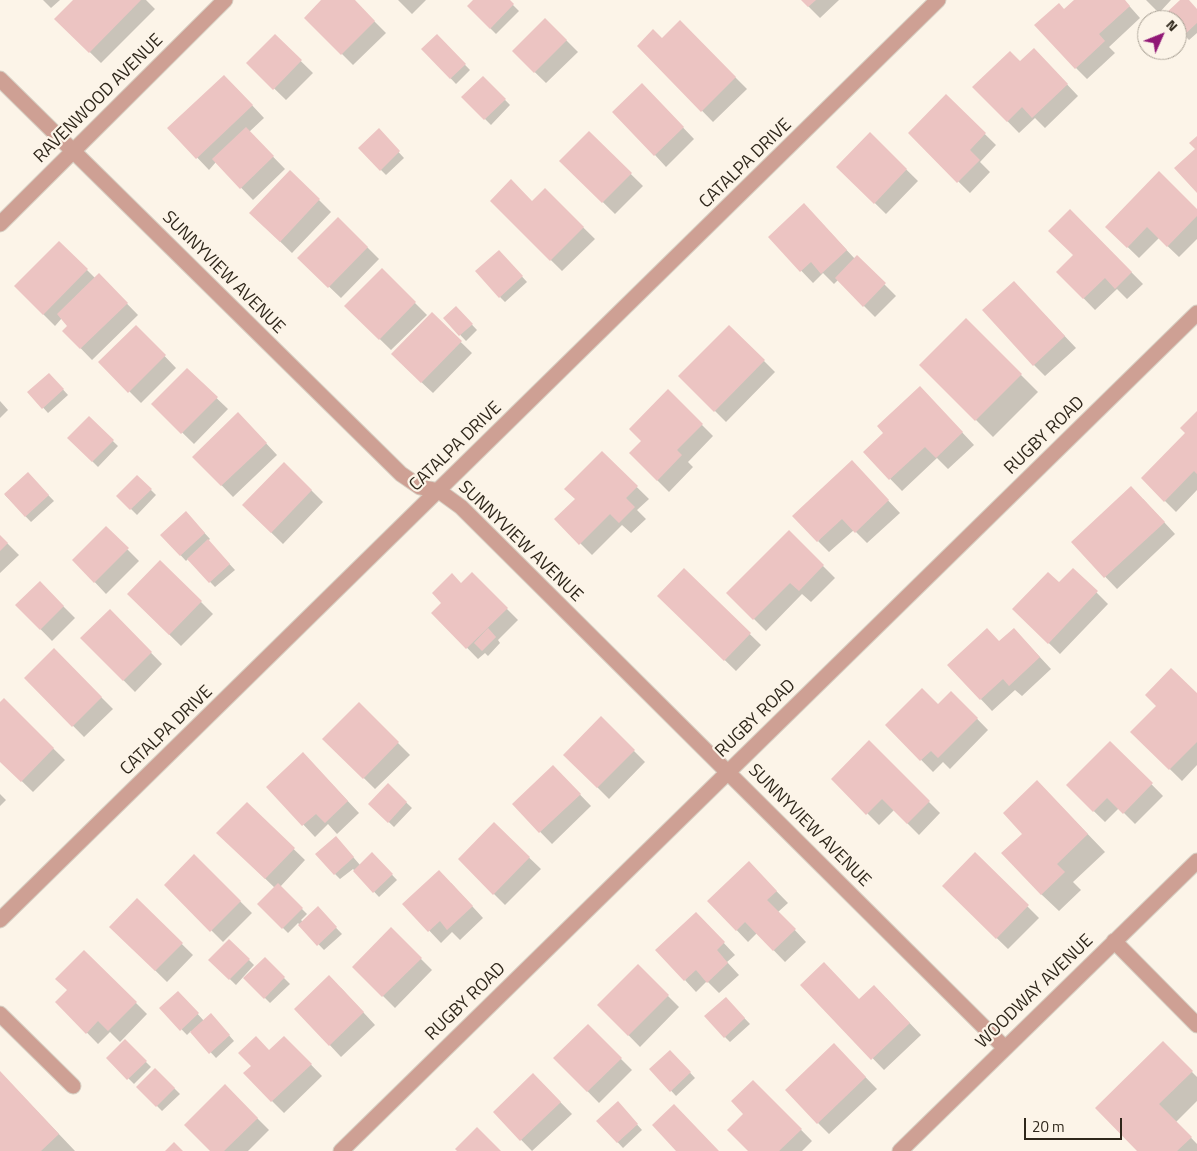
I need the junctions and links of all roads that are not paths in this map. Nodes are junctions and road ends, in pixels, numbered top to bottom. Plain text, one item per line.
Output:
1 (225, 0) edge
2 (938, 0) edge
3 (0, 78) edge
4 (74, 151) junction
5 (0, 224) edge
6 (1197, 313) edge
7 (439, 491) junction
8 (728, 772) junction
9 (1197, 862) edge
10 (0, 920) edge
11 (1114, 941) junction
12 (0, 1014) edge
13 (1197, 1026) edge
14 (1005, 1048) junction
15 (73, 1086) dead end
16 (341, 1151) edge
17 (900, 1151) edge

1 - 4 street, RAVENWOOD AVENUE
2 - 7 street, CATALPA DRIVE
3 - 4 street, SUNNYVIEW AVENUE
4 - 5 street, RAVENWOOD AVENUE
4 - 7 street, SUNNYVIEW AVENUE
6 - 8 street, RUGBY ROAD
7 - 8 street, SUNNYVIEW AVENUE
7 - 10 street, CATALPA DRIVE
8 - 14 street, SUNNYVIEW AVENUE
8 - 16 street, RUGBY ROAD
9 - 11 street, WOODWAY AVENUE
11 - 13 street
11 - 14 street, WOODWAY AVENUE
12 - 15 street
14 - 17 street, WOODWAY AVENUE

